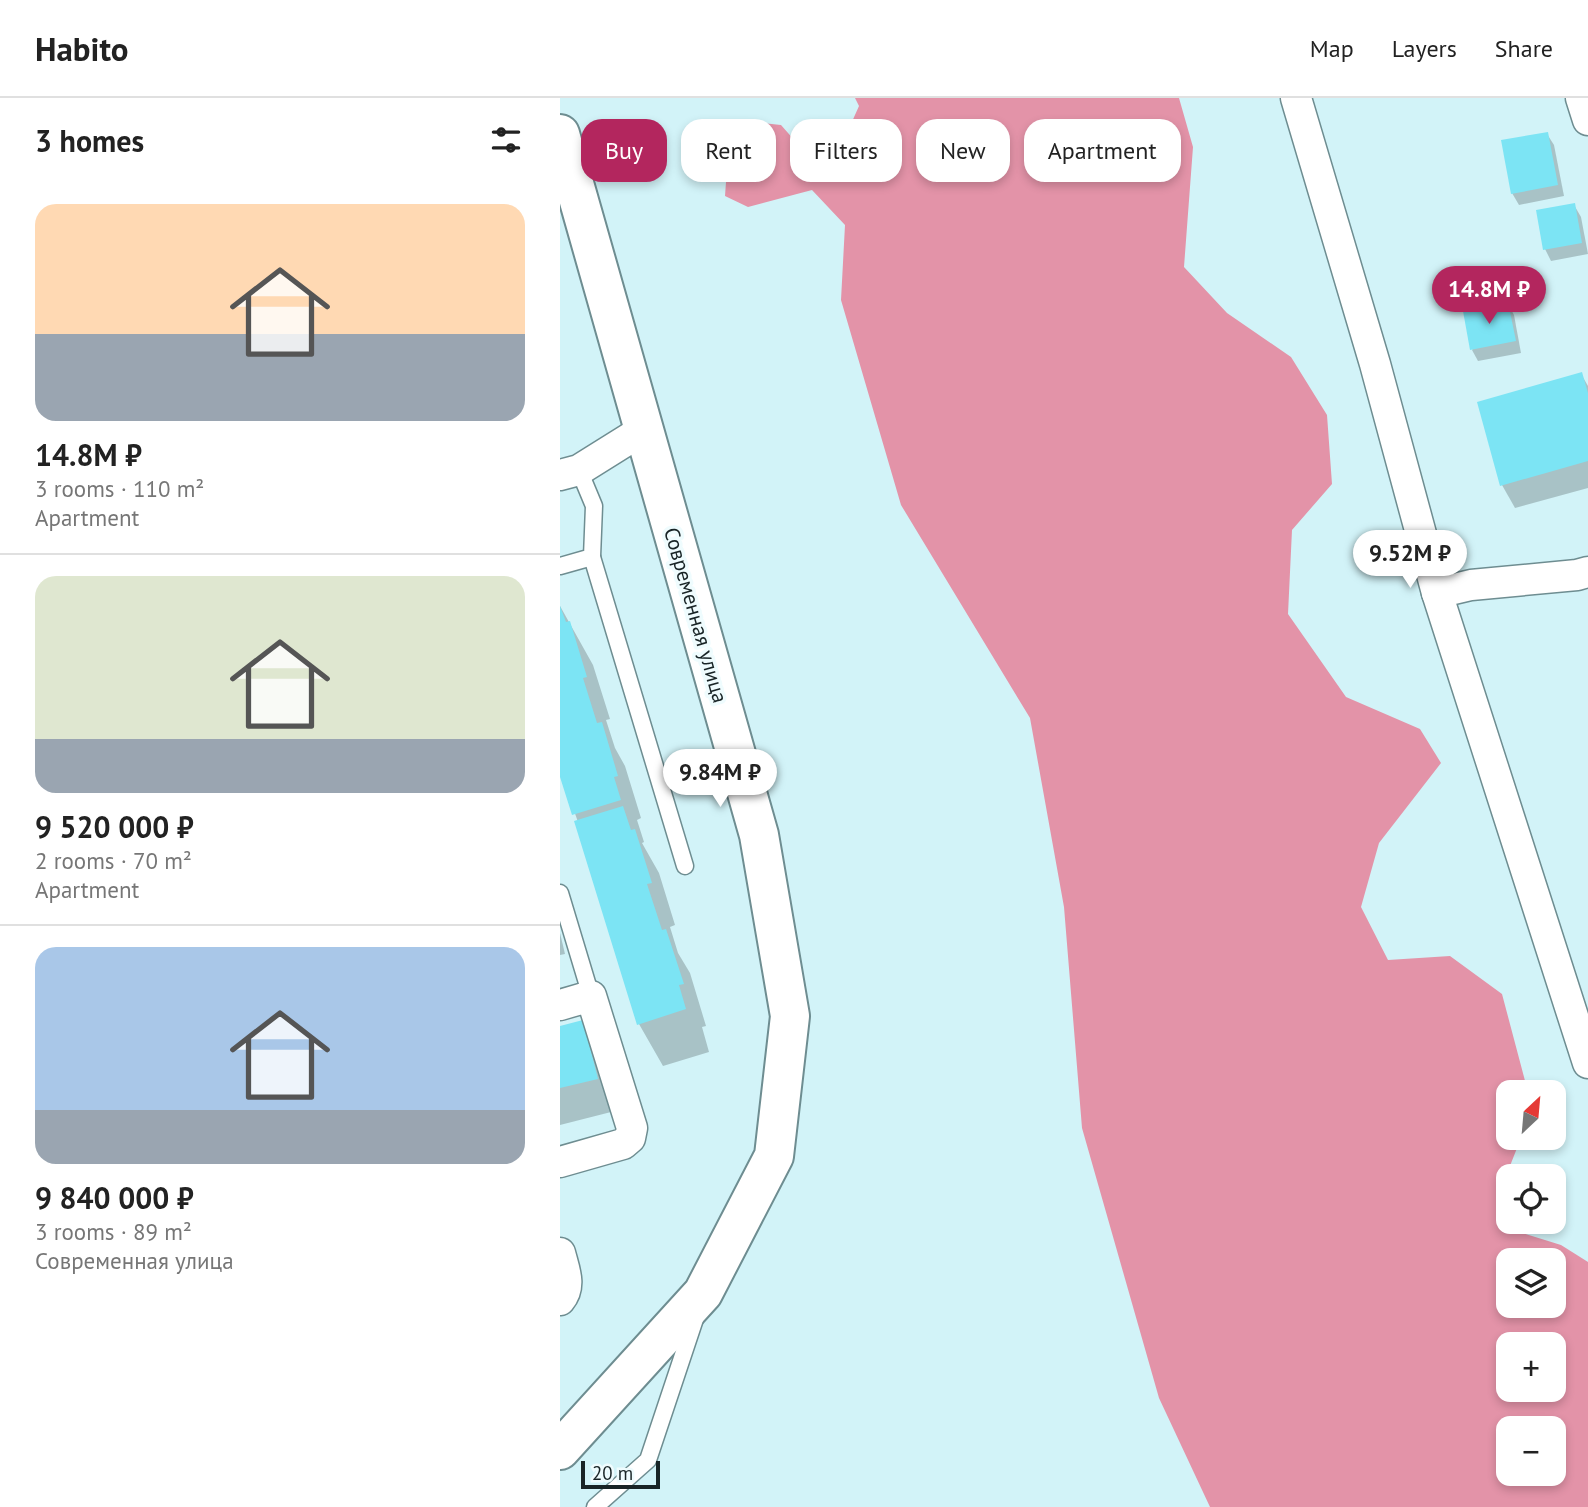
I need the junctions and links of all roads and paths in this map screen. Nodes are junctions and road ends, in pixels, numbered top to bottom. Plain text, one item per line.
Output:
1 (1296, 98) edge
2 (1581, 98) edge
3 (1588, 120) edge
4 (560, 134) edge
5 (643, 430) junction
6 (570, 472) edge
7 (592, 557) junction
8 (560, 566) edge
9 (1588, 572) edge
10 (1437, 593) junction
11 (685, 866) dead end
12 (560, 893) edge
13 (591, 996) junction
14 (560, 1005) edge
15 (1588, 1063) edge
16 (560, 1162) edge
17 (560, 1253) edge
18 (704, 1293) junction
19 (560, 1300) edge
20 (560, 1450) edge
21 (595, 1507) edge

1 - 10 street
2 - 3 street
4 - 5 street, Современная улица
5 - 6 street
5 - 18 street, Современная улица
6 - 7 lane
7 - 8 lane
7 - 11 lane
9 - 10 street
10 - 15 street
12 - 13 lane
13 - 14 street
13 - 16 street
17 - 19 street
18 - 20 street, Современная улица
18 - 21 lane

